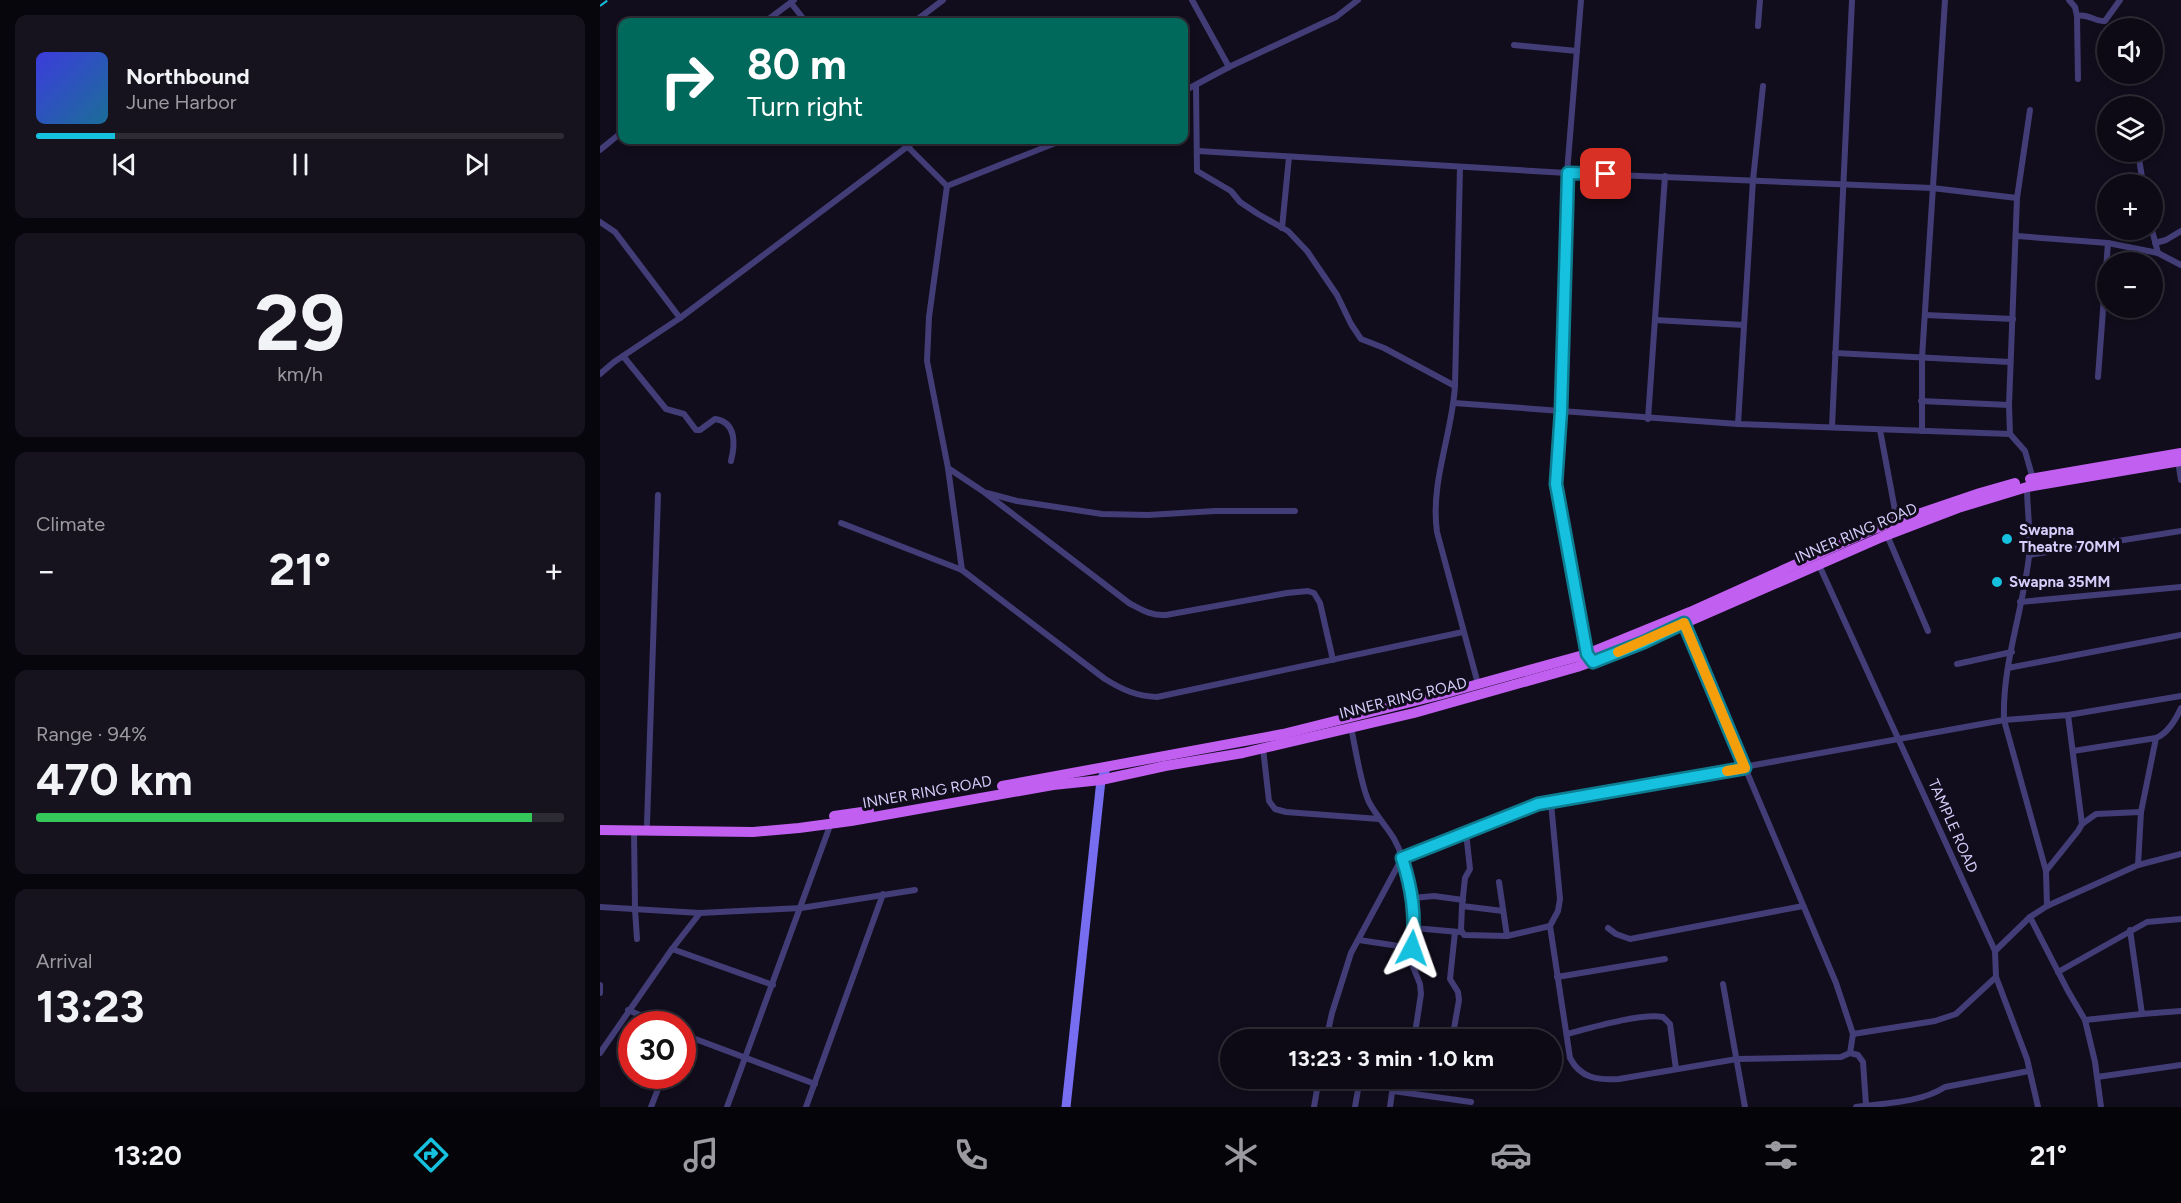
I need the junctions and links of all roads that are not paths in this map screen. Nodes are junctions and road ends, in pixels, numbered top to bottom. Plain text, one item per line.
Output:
1 (943, 0) edge
2 (1192, 0) edge
3 (1358, 0) edge
4 (1581, 0) edge
5 (1760, 0) edge
6 (1852, 0) edge
7 (1945, 0) edge
8 (2069, 0) edge
9 (2080, 0) edge
10 (2120, 0) edge
11 (792, 2) edge
12 (2075, 7) junction
13 (2078, 16) junction
14 (770, 18) edge
15 (803, 18) edge
16 (919, 18) edge
17 (1758, 26) dead end
18 (1514, 45) dead end
19 (1577, 51) junction
20 (1229, 67) junction
21 (2078, 79) dead end
22 (1196, 86) junction
23 (1763, 86) dead end
24 (1188, 89) edge
25 (2030, 110) dead end
26 (618, 135) edge
27 (904, 144) edge
28 (911, 144) edge
29 (1053, 144) edge
30 (907, 147) junction
31 (600, 150) edge
32 (1198, 151) junction
33 (1289, 157) junction
34 (1460, 166) junction
35 (1568, 173) junction
36 (1665, 176) junction
37 (1753, 180) junction
38 (1844, 185) junction
39 (946, 186) junction
40 (1932, 188) junction
41 (2017, 198) junction
42 (600, 222) edge
43 (1282, 228) junction
44 (2181, 231) edge
45 (2017, 236) junction
46 (2154, 240) edge
47 (2108, 243) junction
48 (2155, 243) junction
49 (2158, 252) joint
50 (2163, 255) edge
51 (2181, 265) edge
52 (1925, 315) junction
53 (680, 318) junction
54 (2013, 319) junction
55 (1655, 320) junction
56 (1744, 325) junction
57 (1835, 353) junction
58 (623, 356) junction
59 (1922, 358) junction
60 (2010, 362) junction
61 (600, 374) edge
62 (2098, 377) dead end
63 (1455, 386) junction
64 (1921, 401) junction
65 (1454, 403) junction
66 (2009, 405) junction
67 (1561, 411) junction
68 (1648, 419) junction
69 (1738, 424) junction
70 (1832, 427) junction
71 (1880, 430) junction
72 (1922, 430) junction
73 (2010, 434) junction
74 (2180, 458) edge
75 (731, 461) dead end
76 (948, 468) junction
77 (2181, 480) edge
78 (2029, 482) junction
79 (984, 492) junction
80 (658, 495) dead end
81 (1295, 512) dead end
82 (1897, 521) junction
83 (841, 523) dead end
84 (2181, 531) edge
85 (1887, 535) junction
86 (2029, 555) junction
87 (1819, 565) junction
88 (962, 570) junction
89 (2181, 587) edge
90 (2020, 602) junction
91 (1684, 623) junction
92 (1928, 631) dead end
93 (1463, 632) junction
94 (2181, 635) edge
95 (2012, 652) junction
96 (1590, 658) junction
97 (1333, 660) junction
98 (1957, 664) dead end
99 (2008, 668) junction
100 (1478, 684) junction
101 (2181, 696) edge
102 (2181, 708) edge
103 (2068, 715) junction
104 (2004, 720) junction
105 (1351, 727) junction
106 (2156, 738) junction
107 (1900, 740) junction
108 (1263, 748) junction
109 (2073, 751) junction
110 (1745, 768) junction
111 (1106, 769) junction
112 (1101, 780) junction
113 (1551, 803) junction
114 (2141, 812) junction
115 (1379, 819) junction
116 (833, 820) junction
117 (600, 823) edge
118 (647, 824) junction
119 (2082, 824) junction
120 (600, 830) edge
121 (634, 831) junction
122 (1466, 832) junction
123 (2181, 854) edge
124 (1402, 858) junction
125 (2138, 866) junction
126 (2046, 870) junction
127 (1499, 882) dead end
128 (915, 890) dead end
129 (883, 894) junction
130 (1413, 898) junction
131 (1462, 903) junction
132 (1803, 906) junction
133 (2047, 906) junction
134 (600, 907) edge
135 (801, 908) junction
136 (635, 909) junction
137 (1503, 911) junction
138 (700, 913) junction
139 (2030, 917) junction
140 (2181, 919) edge
141 (1550, 926) junction
142 (1414, 928) junction
143 (1608, 928) dead end
144 (2130, 930) junction
145 (1458, 932) junction
146 (1507, 936) junction
147 (637, 939) dead end
148 (1359, 940) junction
149 (1412, 948) junction
150 (672, 949) junction
151 (1995, 951) junction
152 (1665, 959) dead end
153 (2058, 972) junction
154 (1557, 977) junction
155 (1996, 977) junction
156 (1723, 984) dead end
157 (773, 985) junction
158 (600, 986) edge
159 (600, 993) edge
160 (628, 1010) joint
161 (2181, 1011) edge
162 (2142, 1014) junction
163 (2085, 1020) junction
164 (1329, 1029) edge
165 (1416, 1029) edge
166 (1454, 1029) edge
167 (1567, 1034) junction
168 (1853, 1034) junction
169 (696, 1039) edge
170 (600, 1053) edge
171 (1850, 1053) junction
172 (744, 1057) junction
173 (1737, 1059) junction
174 (2181, 1065) edge
175 (1676, 1069) junction
176 (2029, 1071) junction
177 (2097, 1077) junction
178 (815, 1084) junction
179 (658, 1089) edge
180 (1317, 1089) edge
181 (1358, 1089) edge
182 (1393, 1091) joint
183 (1471, 1102) dead end
184 (1866, 1106) junction
185 (651, 1107) edge
186 (727, 1107) edge
187 (806, 1107) edge
188 (1066, 1107) edge
189 (1314, 1107) edge
190 (1355, 1107) edge
191 (1390, 1107) edge
192 (1745, 1107) edge
193 (1856, 1107) edge
194 (2038, 1107) edge
195 (2101, 1107) edge

1 - 16 street
2 - 20 street
3 - 20 street
4 - 19 street
5 - 17 street
6 - 38 street
7 - 40 street
8 - 12 street
9 - 12 street
10 - 13 street
11 - 14 street
11 - 15 street
12 - 13 street
13 - 21 street
18 - 19 street
19 - 35 street
20 - 22 street
22 - 24 street
22 - 32 street
23 - 37 street
25 - 41 street
26 - 31 street
27 - 30 street
28 - 30 street
29 - 39 street
30 - 39 street
30 - 53 street
32 - 33 street
32 - 43 street
33 - 34 street
33 - 43 street
34 - 35 street
34 - 63 street
35 - 36 street
35 - 67 street
36 - 37 street
36 - 55 street
37 - 38 street
37 - 56 street
38 - 40 street
38 - 57 street
39 - 76 street
40 - 41 street
40 - 52 street
41 - 45 street
42 - 53 street
43 - 63 street
44 - 48 street
45 - 47 street
45 - 54 street
46 - 48 street
47 - 49 street
47 - 62 street
48 - 49 street
50 - 51 street
52 - 54 street
52 - 59 street
53 - 58 street
54 - 60 street
55 - 56 street
55 - 68 street
56 - 69 street
57 - 59 street
57 - 70 street
58 - 61 street
58 - 75 street
59 - 60 street
59 - 64 street
60 - 66 street
63 - 65 street
64 - 66 street
64 - 72 street
65 - 67 street
65 - 93 street
66 - 73 street
67 - 68 street
67 - 96 street
68 - 69 street
69 - 70 street
70 - 71 street
71 - 72 street
71 - 82 street
72 - 73 street
73 - 78 street
74 - 77 street
74 - 78 main road, INNER RING ROAD
76 - 79 street
76 - 88 street
78 - 82 main road, INNER RING ROAD
78 - 85 main road, INNER RING ROAD
78 - 86 street
79 - 81 street
79 - 97 street
80 - 118 street
82 - 96 main road, INNER RING ROAD
83 - 88 street
84 - 86 street
85 - 87 main road, INNER RING ROAD
85 - 92 street
86 - 90 street
87 - 91 main road, INNER RING ROAD
87 - 107 street, TAMPLE ROAD
88 - 97 street
89 - 90 street
90 - 95 street
91 - 96 main road, INNER RING ROAD
91 - 110 street
93 - 97 street
93 - 100 street
94 - 99 street
95 - 98 street
95 - 99 street
96 - 100 main road, INNER RING ROAD
96 - 105 main road, INNER RING ROAD
99 - 104 street
100 - 111 main road, INNER RING ROAD
101 - 103 street
102 - 106 street
103 - 104 street
103 - 109 street
104 - 107 street
104 - 126 street
105 - 108 main road, INNER RING ROAD
105 - 115 street
106 - 109 street
106 - 114 street
107 - 110 street
107 - 151 street, TAMPLE ROAD
108 - 112 main road, INNER RING ROAD
108 - 115 street
109 - 119 street
110 - 113 street
110 - 132 street
111 - 112 street
111 - 116 main road, INNER RING ROAD
112 - 116 main road, INNER RING ROAD
112 - 188 street
113 - 122 street
113 - 141 street
114 - 119 street
114 - 125 street
115 - 124 street
116 - 118 main road, INNER RING ROAD
116 - 121 main road, INNER RING ROAD
116 - 135 street
117 - 118 main road, INNER RING ROAD
119 - 126 street
120 - 121 main road, INNER RING ROAD
121 - 136 street
122 - 124 street
122 - 131 street
123 - 125 street
124 - 130 street
124 - 148 street
125 - 133 street
126 - 133 street
127 - 137 street
128 - 129 street
129 - 135 street
129 - 178 street
130 - 131 street
130 - 142 street
131 - 137 street
131 - 145 street
132 - 143 street
132 - 168 street
133 - 139 street
134 - 136 street
135 - 138 street
135 - 157 street
136 - 138 street
136 - 147 street
137 - 146 street
138 - 150 street
139 - 151 street
139 - 153 street
140 - 144 street
141 - 146 street
141 - 154 street
142 - 145 street
142 - 149 street
144 - 153 street
144 - 162 street
145 - 146 street
145 - 166 street
148 - 149 street
148 - 164 street
149 - 165 street
150 - 157 street
150 - 160 street
151 - 155 street, TAMPLE ROAD
152 - 154 street
153 - 163 street
154 - 167 street
155 - 168 street
155 - 176 street, TAMPLE ROAD
156 - 173 street
157 - 172 street
158 - 159 street
160 - 170 street
161 - 162 street
162 - 163 street
163 - 177 street
167 - 175 street
167 - 175 street
168 - 171 street
169 - 172 street
171 - 173 street
171 - 184 street
172 - 178 street
172 - 186 street
173 - 175 street
173 - 192 street
174 - 177 street
176 - 184 street
176 - 194 street, TAMPLE ROAD
177 - 195 street
178 - 187 street
179 - 185 street
180 - 189 street
181 - 190 street
182 - 183 street
182 - 191 street
184 - 193 street

